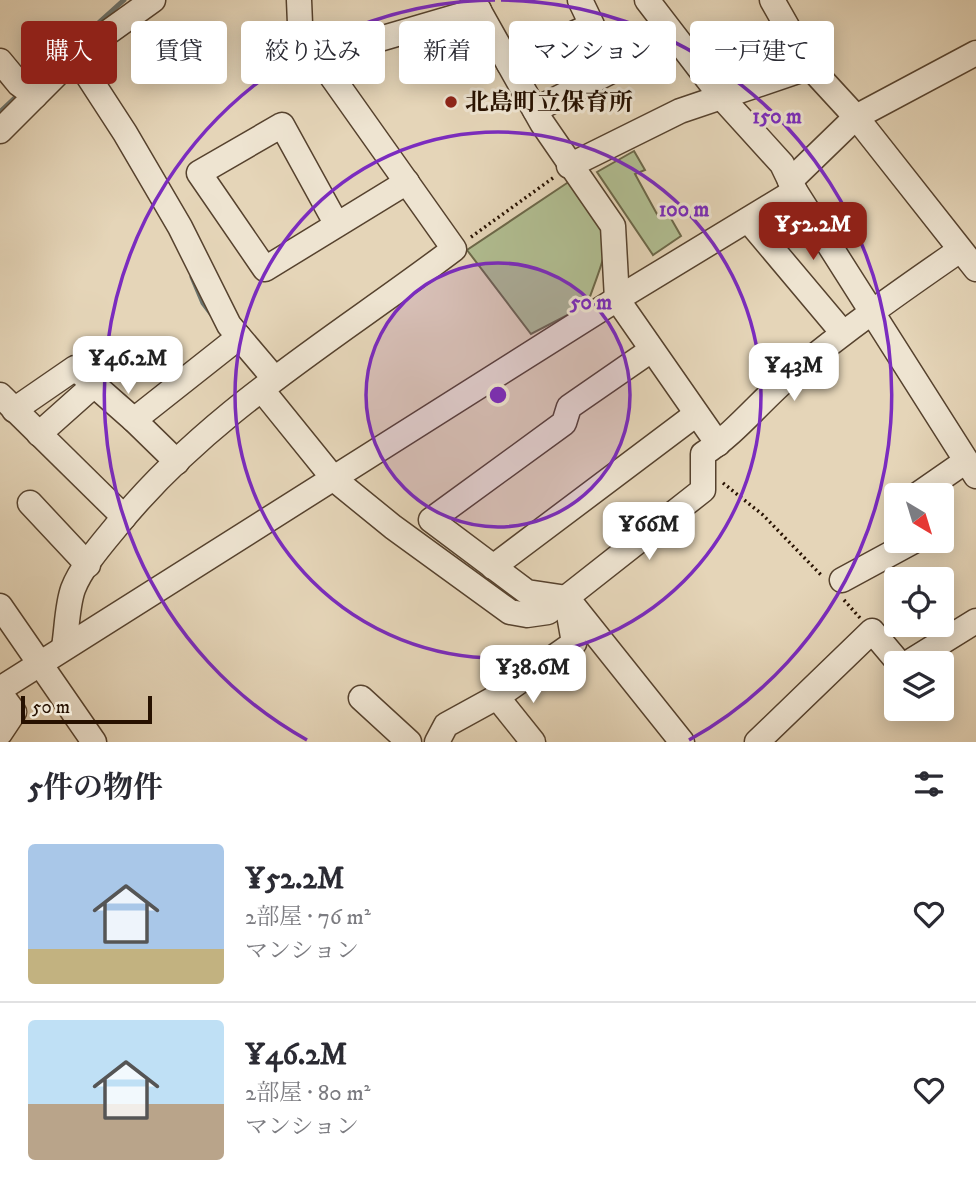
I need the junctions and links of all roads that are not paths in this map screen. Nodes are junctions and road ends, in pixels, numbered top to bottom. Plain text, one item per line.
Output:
1 (153, 0) edge
2 (299, 0) edge
3 (580, 0) edge
4 (647, 0) edge
5 (772, 0) edge
6 (476, 5) edge
7 (300, 21) edge
8 (590, 21) edge
9 (784, 21) edge
10 (117, 26) edge
11 (385, 35) edge
12 (976, 53) edge
13 (0, 61) edge
14 (509, 64) edge
15 (47, 84) edge
16 (91, 84) edge
17 (337, 84) edge
18 (520, 84) edge
19 (586, 84) edge
20 (764, 84) edge
21 (826, 84) edge
22 (35, 96) junction
23 (723, 99) junction
24 (535, 110) junction
25 (856, 117) junction
26 (0, 131) edge
27 (569, 166) junction
28 (407, 181) junction
29 (793, 186) junction
30 (748, 220) junction
31 (337, 225) junction
32 (960, 250) junction
33 (976, 269) edge
34 (617, 299) junction
35 (871, 311) junction
36 (843, 333) junction
37 (233, 342) junction
38 (650, 351) junction
39 (268, 384) junction
40 (94, 385) junction
41 (7, 402) edge
42 (695, 415) junction
43 (134, 420) junction
44 (39, 435) junction
45 (718, 444) junction
46 (177, 462) junction
47 (971, 468) edge
48 (334, 479) junction
49 (941, 483) edge
50 (30, 503) dead end
51 (124, 517) junction
52 (893, 553) edge
53 (88, 565) junction
54 (493, 567) junction
55 (836, 585) road end
56 (567, 598) junction
57 (0, 606) edge
58 (976, 621) edge
59 (64, 647) junction
60 (889, 651) edge
61 (927, 651) edge
62 (39, 665) junction
63 (0, 691) edge
64 (497, 697) junction
65 (361, 698) dead end
66 (0, 733) edge
67 (94, 742) edge
68 (409, 742) edge
69 (437, 742) edge
70 (533, 742) edge
71 (682, 742) edge
72 (757, 742) edge

1 - 10 street
2 - 7 street
3 - 8 street
4 - 23 street
5 - 9 street
6 - 11 street
6 - 14 street
12 - 25 street
13 - 22 street
15 - 22 street
16 - 37 street
17 - 28 street
18 - 24 street
19 - 24 street
20 - 23 street
21 - 25 street
22 - 26 street
23 - 27 street
23 - 29 street
24 - 27 street
25 - 29 street
25 - 32 street
27 - 34 street
28 - 31 street
28 - 39 street
29 - 30 street
29 - 35 street
30 - 34 street
30 - 36 street
31 - 31 street
32 - 33 street
32 - 35 street
34 - 38 street
34 - 48 street
35 - 36 street
35 - 47 street
36 - 45 street
37 - 39 street
37 - 43 street
38 - 42 street
38 - 54 street
39 - 46 street
39 - 48 street
40 - 41 street
40 - 43 street
40 - 44 street
41 - 44 street
42 - 45 street
42 - 54 street
43 - 46 street
44 - 51 street
45 - 56 street
46 - 51 street
47 - 49 street
48 - 56 street
48 - 59 street
50 - 53 street
51 - 53 street
52 - 55 street
53 - 59 street
54 - 56 street
56 - 64 street
56 - 71 street
57 - 62 street
58 - 61 street
59 - 62 street
60 - 72 street
62 - 63 street
62 - 67 street
63 - 66 street
64 - 69 street
64 - 70 street
65 - 68 street

